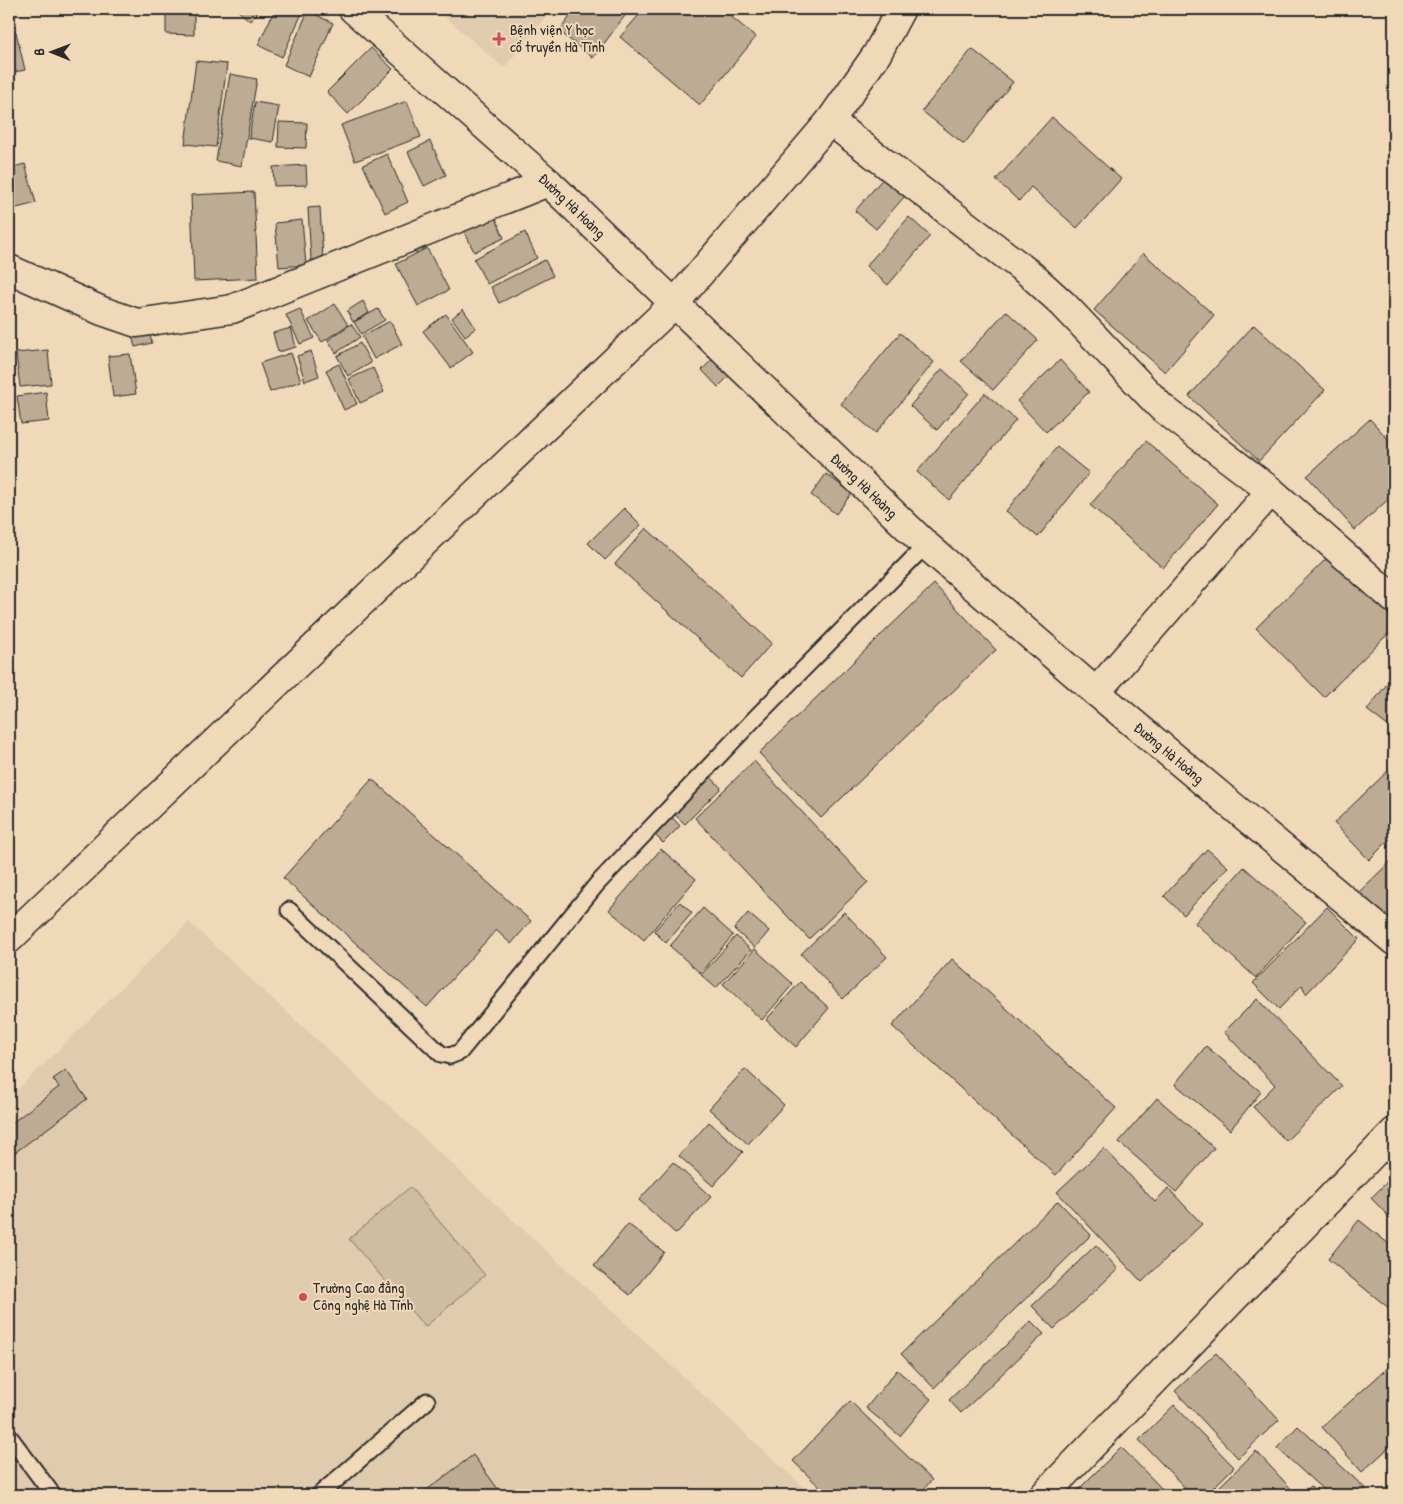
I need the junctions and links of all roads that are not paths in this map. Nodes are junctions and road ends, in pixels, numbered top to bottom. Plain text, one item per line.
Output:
1 (353, 9) edge
2 (902, 9) edge
3 (830, 121) junction
4 (548, 182) junction
5 (9, 269) edge
6 (674, 304) junction
7 (1271, 491) junction
8 (926, 545) junction
9 (1394, 598) edge
10 (1096, 692) junction
11 (289, 910) dead end
12 (9, 939) edge
13 (1394, 941) edge
14 (1394, 1132) edge
15 (427, 1401) dead end
16 (9, 1436) edge
17 (53, 1495) edge
18 (319, 1495) edge
19 (1044, 1495) edge

1 - 4 street, Đường Hà Hoàng
2 - 3 street
3 - 6 street
3 - 7 street
4 - 5 street
4 - 6 street, Đường Hà Hoàng
6 - 8 street, Đường Hà Hoàng
6 - 12 street
7 - 9 street
7 - 10 street
8 - 10 street, Đường Hà Hoàng
8 - 11 lane
10 - 13 street, Đường Hà Hoàng
14 - 19 street
15 - 18 lane
16 - 17 lane

